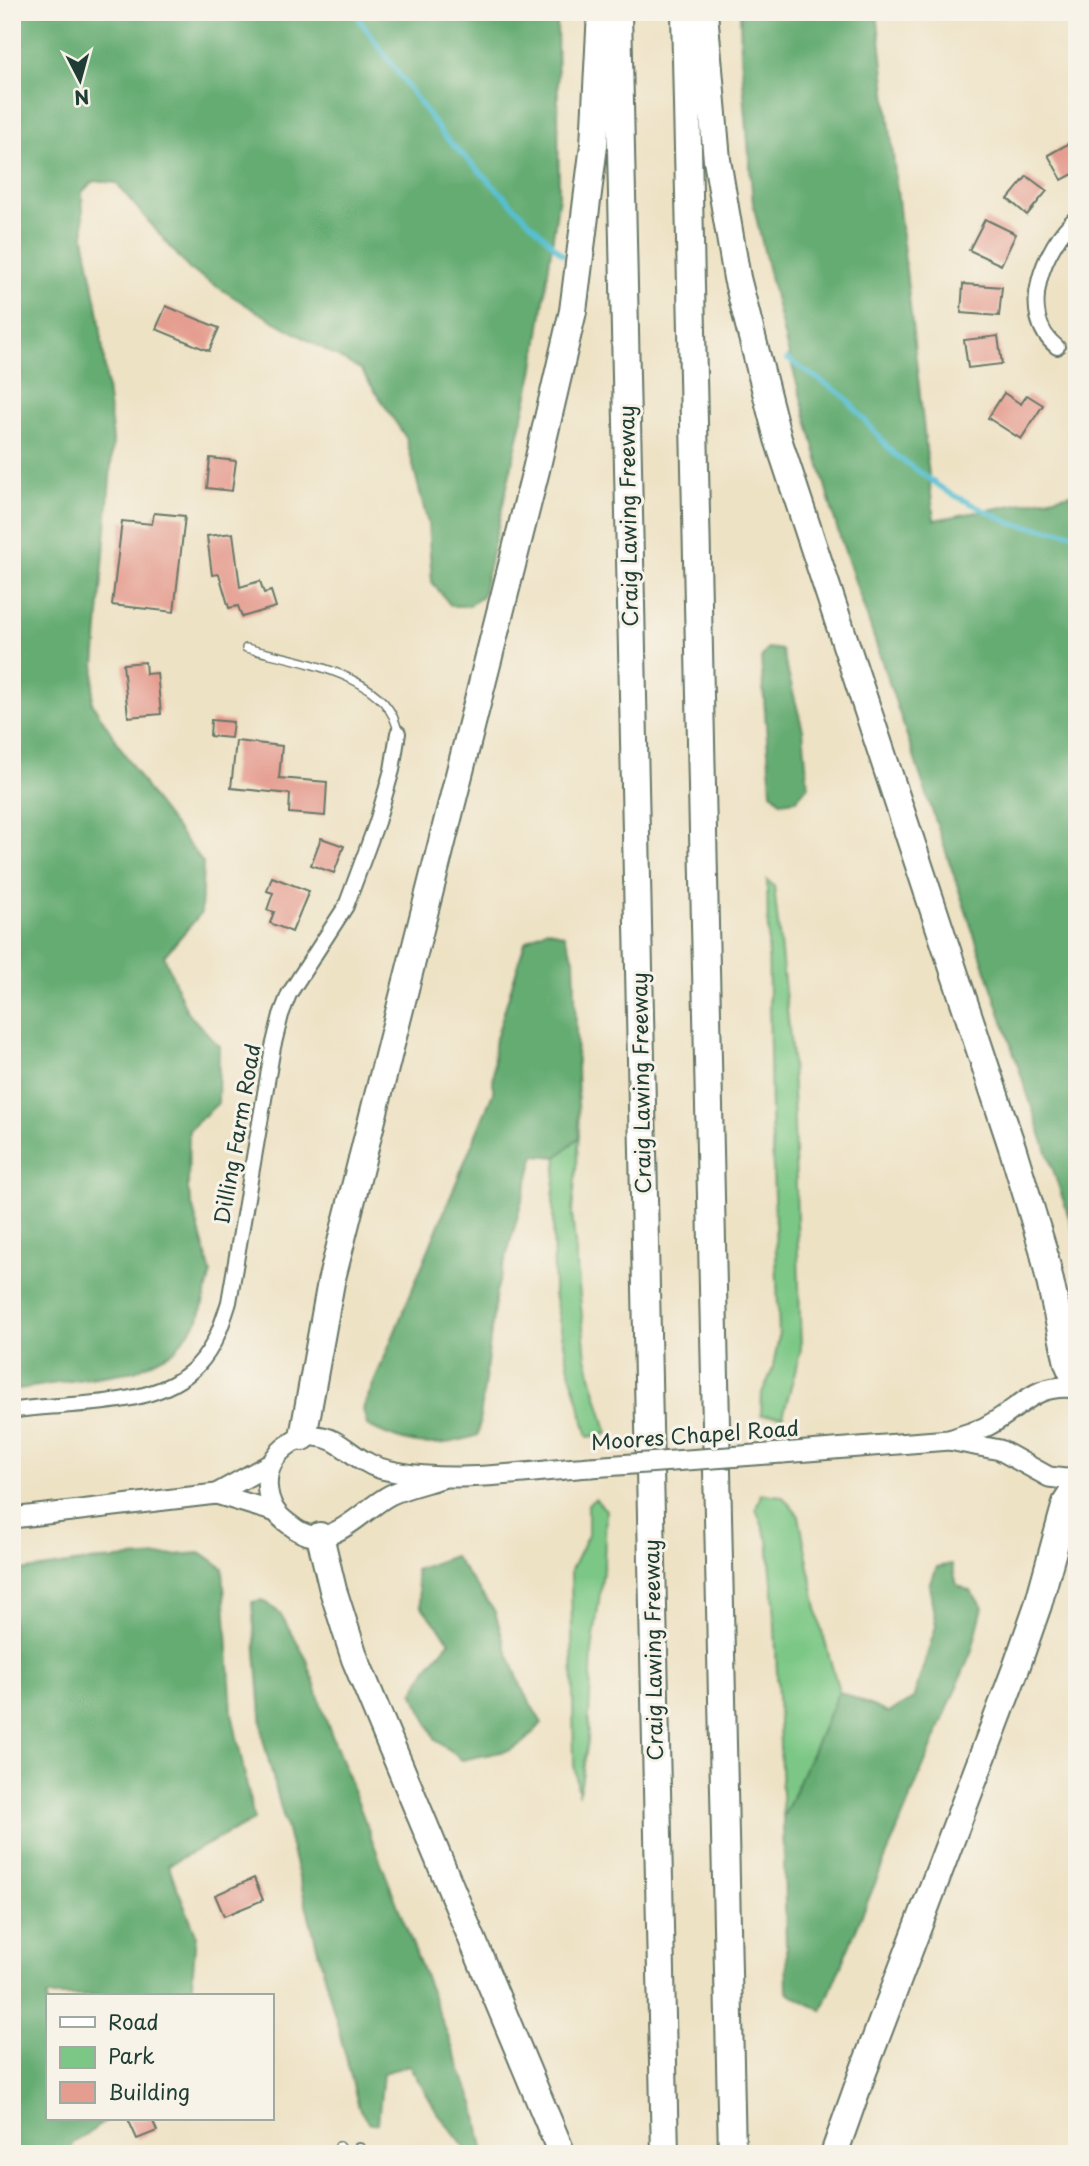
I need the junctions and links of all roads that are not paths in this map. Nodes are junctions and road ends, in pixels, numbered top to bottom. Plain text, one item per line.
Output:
1 (601, 12) edge
2 (618, 12) edge
3 (685, 12) edge
4 (704, 12) edge
5 (1077, 217) edge
6 (1057, 347) dead end
7 (246, 648) dead end
8 (398, 733) joint
9 (1077, 1386) edge
10 (12, 1411) edge
11 (303, 1437) junction
12 (949, 1440) junction
13 (272, 1463) junction
14 (445, 1477) junction
15 (1077, 1478) edge
16 (1077, 1486) edge
17 (216, 1494) junction
18 (275, 1512) junction
19 (12, 1518) edge
20 (320, 1536) junction
21 (339, 2146) dead end
22 (354, 2153) edge
23 (562, 2154) edge
24 (666, 2154) edge
25 (732, 2154) edge
26 (834, 2154) edge

1 - 11 highway
2 - 24 highway, Craig Lawing Freeway
3 - 25 highway
4 - 9 highway
5 - 6 street
7 - 8 lane
8 - 10 street, Dilling Farm Road
9 - 12 main road, Moores Chapel Road
11 - 13 main road
11 - 14 main road, Moores Chapel Road
12 - 14 main road, Moores Chapel Road, bridge
12 - 15 main road, Moores Chapel Road
13 - 17 main road
13 - 18 main road
14 - 20 main road, Moores Chapel Road
16 - 26 highway
17 - 18 main road
17 - 19 main road
18 - 20 main road
20 - 23 highway
21 - 22 lane

